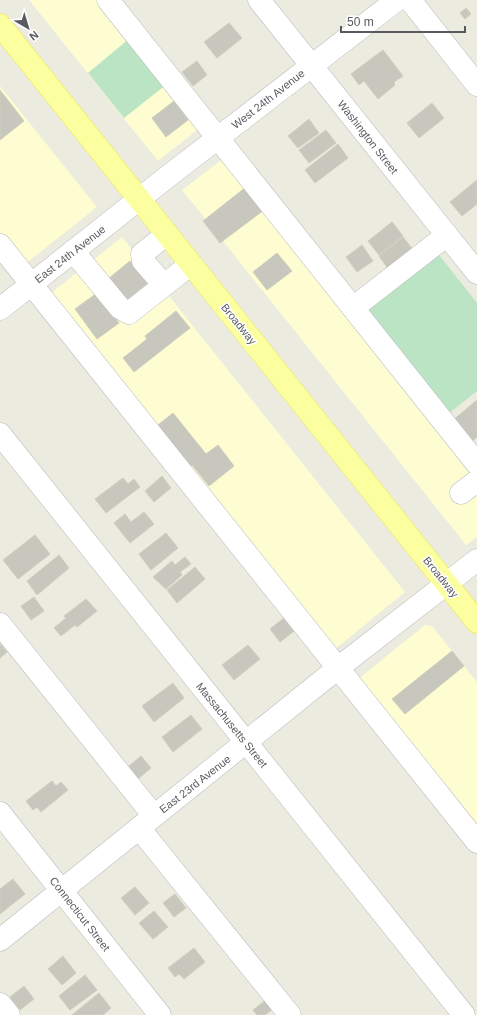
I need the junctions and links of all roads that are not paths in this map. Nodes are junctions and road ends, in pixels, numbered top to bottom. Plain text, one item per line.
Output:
1 (108, 0) edge
2 (259, 0) edge
3 (397, 0) edge
4 (410, 0) edge
5 (0, 25) edge
6 (311, 65) junction
7 (477, 85) edge
8 (218, 138) junction
9 (139, 199) junction
10 (167, 234) junction
11 (447, 236) junction
12 (0, 245) edge
13 (73, 251) junction
14 (191, 264) junction
15 (477, 273) edge
16 (32, 284) junction
17 (164, 285) junction
18 (352, 308) junction
19 (0, 310) edge
20 (0, 434) edge
21 (477, 464) edge
22 (477, 560) edge
23 (446, 584) junction
24 (477, 622) edge
25 (0, 624) edge
26 (338, 668) junction
27 (383, 724) junction
28 (411, 733) dead end
29 (246, 743) junction
30 (0, 813) edge
31 (146, 822) junction
32 (477, 842) edge
33 (62, 891) junction
34 (0, 940) edge
35 (0, 1004) edge
36 (9, 1015) edge
37 (160, 1015) edge
38 (290, 1015) edge
39 (464, 1015) edge

1 - 8 street
2 - 6 street, Washington Street
3 - 6 street, West 24th Avenue
4 - 7 street
5 - 9 main road, Broadway
6 - 8 street, West 24th Avenue
6 - 11 street, Washington Street
8 - 9 street, West 24th Avenue
8 - 18 street
9 - 10 main road, Broadway
9 - 13 street, East 24th Avenue
10 - 14 main road, Broadway
10 - 17 street
11 - 15 street, Washington Street
11 - 18 street
12 - 16 street
13 - 16 street, East 24th Avenue
13 - 17 street
14 - 17 street
14 - 23 main road, Broadway
16 - 19 street, East 24th Avenue
16 - 26 street
18 - 21 street
20 - 29 street, Massachusetts Street
22 - 23 street, East 23rd Avenue
23 - 24 main road, Broadway
23 - 26 street, East 23rd Avenue
25 - 31 street
26 - 27 street
26 - 29 street, East 23rd Avenue
27 - 28 street
27 - 32 street
29 - 31 street, East 23rd Avenue
29 - 39 street, Massachusetts Street
30 - 33 street, Connecticut Street
31 - 33 street, East 23rd Avenue
31 - 38 street
33 - 34 street, East 23rd Avenue
33 - 37 street, Connecticut Street
35 - 36 street

